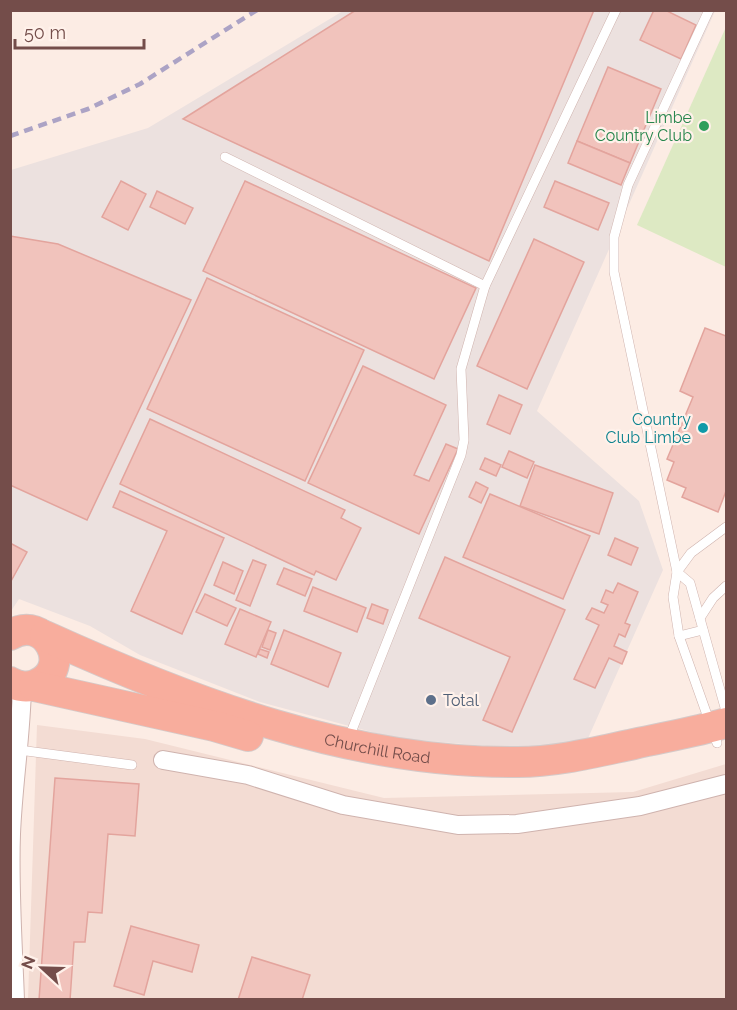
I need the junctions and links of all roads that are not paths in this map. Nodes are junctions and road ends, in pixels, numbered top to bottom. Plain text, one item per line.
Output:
1 (616, 10) edge
2 (709, 10) edge
3 (225, 157) dead end
4 (485, 286) junction
5 (726, 527) edge
6 (677, 572) junction
7 (726, 586) edge
8 (700, 618) junction
9 (702, 630) junction
10 (11, 633) edge
11 (45, 636) junction
12 (679, 636) junction
13 (22, 685) edge
14 (722, 729) edge
15 (345, 747) junction
16 (19, 750) junction
17 (163, 760) dead end
18 (132, 765) dead end
19 (726, 784) edge
20 (15, 999) edge

1 - 4 lane
2 - 6 lane
3 - 4 lane
4 - 15 lane
5 - 6 lane
6 - 8 lane
6 - 12 lane
7 - 8 lane
8 - 9 lane
9 - 12 lane
9 - 14 lane
10 - 11 highway, Churchill Road
11 - 13 highway
11 - 15 highway, Churchill Road
12 - 14 lane
13 - 14 highway, Churchill Road
13 - 16 street
14 - 15 highway, Churchill Road
16 - 18 lane
16 - 20 street
17 - 19 street

